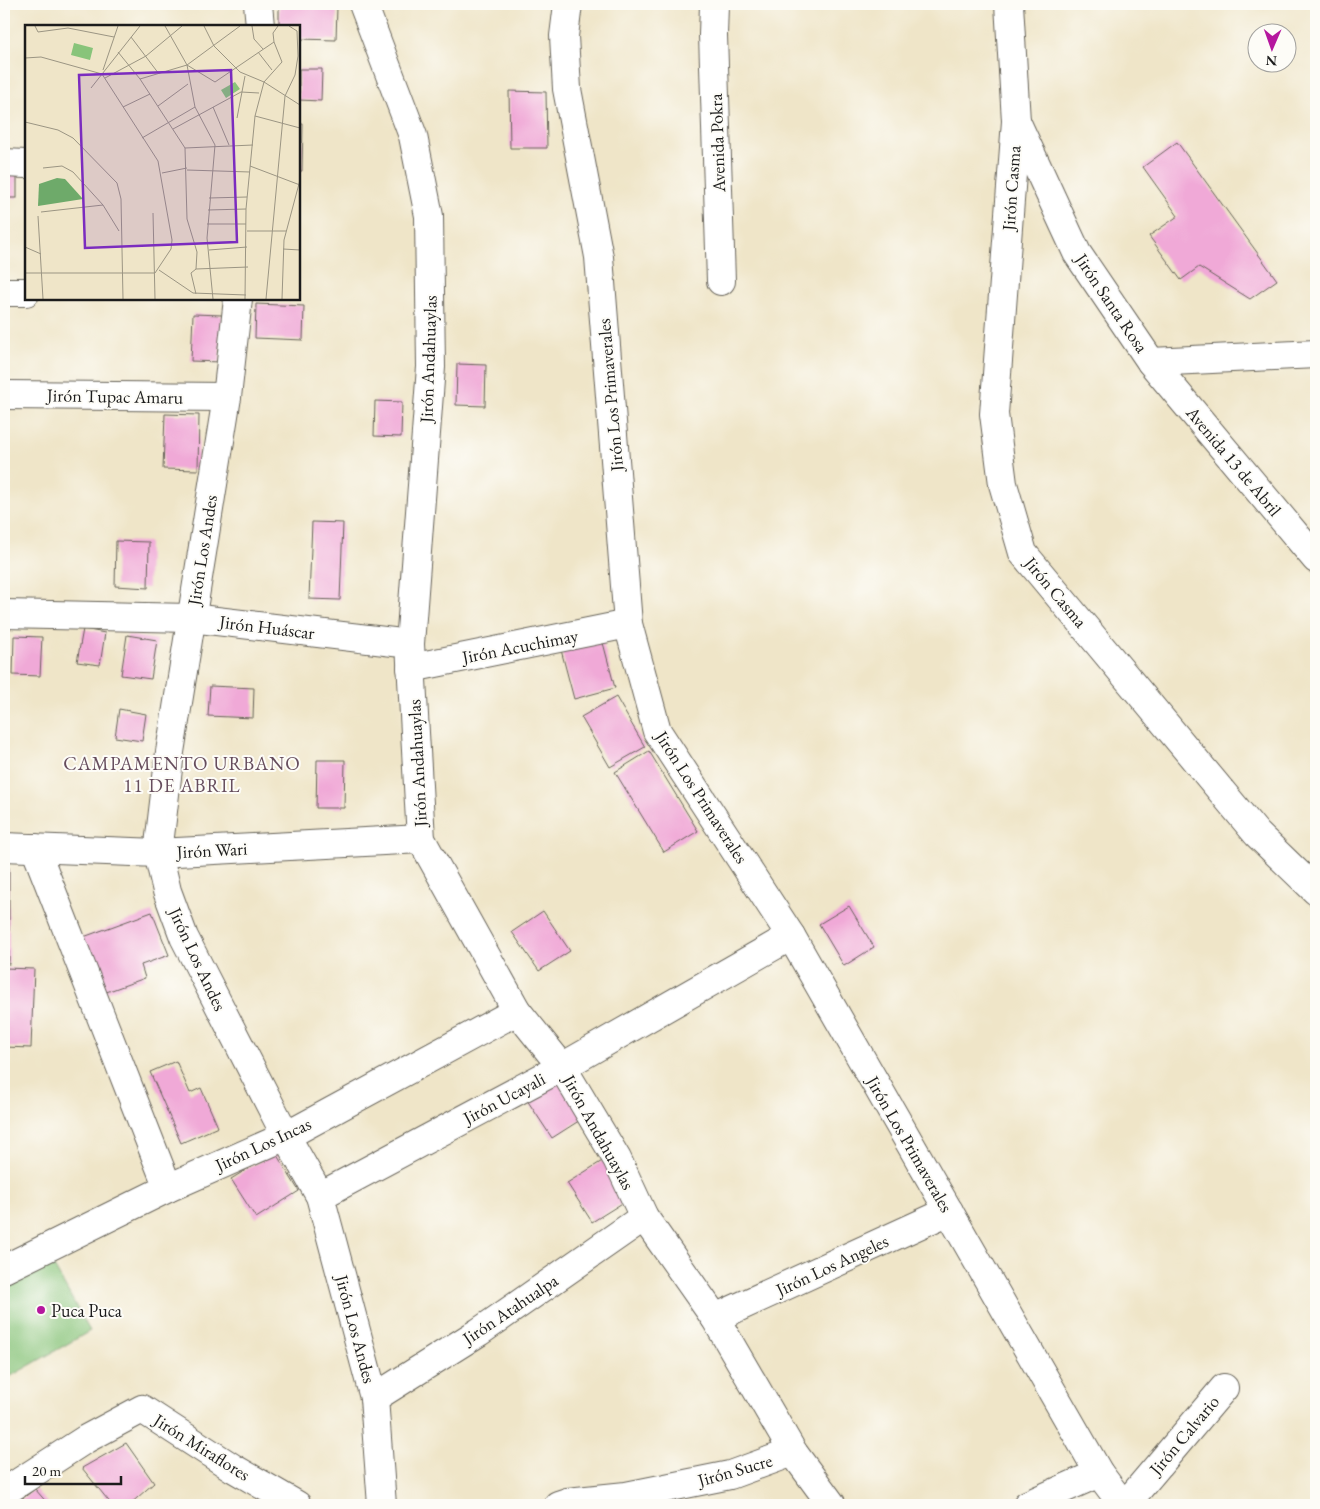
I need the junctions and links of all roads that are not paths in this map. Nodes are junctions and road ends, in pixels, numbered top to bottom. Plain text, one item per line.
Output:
1 (258, 4) edge
2 (363, 4) edge
3 (568, 4) edge
4 (714, 4) edge
5 (1009, 4) edge
6 (260, 25) edge
7 (1016, 121) junction
8 (4, 163) edge
9 (25, 164) edge
10 (721, 281) dead end
11 (4, 292) edge
12 (25, 292) edge
13 (238, 300) edge
14 (1316, 354) edge
15 (1151, 362) junction
16 (4, 395) edge
17 (227, 397) junction
18 (1316, 559) edge
19 (4, 614) edge
20 (191, 618) junction
21 (628, 624) junction
22 (411, 656) junction
23 (421, 839) junction
24 (4, 847) edge
25 (36, 848) junction
26 (158, 853) junction
27 (1316, 891) edge
28 (791, 936) junction
29 (517, 1011) junction
30 (562, 1067) junction
31 (286, 1136) junction
32 (168, 1188) junction
33 (320, 1196) junction
34 (949, 1211) junction
35 (644, 1217) junction
36 (4, 1269) edge
37 (715, 1318) junction
38 (1224, 1388) dead end
39 (374, 1398) junction
40 (794, 1452) junction
41 (1099, 1473) junction
42 (4, 1492) edge
43 (629, 1501) edge
44 (297, 1505) edge
45 (382, 1505) edge
46 (558, 1505) edge
47 (832, 1505) edge
48 (1026, 1505) edge
49 (1124, 1505) edge

1 - 6 street
2 - 22 street, Jirón Andahuaylas
3 - 21 street, Jirón Los Primaverales
4 - 10 street, Avenida Pokra
5 - 7 street
7 - 15 street, Jirón Santa Rosa
7 - 27 street, Jirón Casma
8 - 9 street
11 - 12 street
13 - 17 street, Jirón Los Andes
14 - 15 street, Jirón Santa Rosa
15 - 18 street, Avenida 13 de Abril
16 - 17 street, Jirón Tupac Amaru
17 - 20 street, Jirón Los Andes
19 - 20 street, Jirón Huáscar
20 - 22 street, Jirón Huáscar
20 - 26 street, Jirón Los Andes
21 - 22 street, Jirón Acuchimay
21 - 28 street, Jirón Los Primaverales
22 - 23 street, Jirón Andahuaylas
23 - 26 street, Jirón Wari
23 - 29 street, Jirón Andahuaylas
24 - 25 street, Jirón Wari
25 - 26 street, Jirón Wari
25 - 32 street
26 - 31 street, Jirón Los Andes
28 - 30 street, Jirón Ucayali
28 - 34 street, Jirón Los Primaverales
29 - 30 street, Jirón Andahuaylas
29 - 31 street, Jirón Los Incas
30 - 33 street, Jirón Ucayali
30 - 35 street, Jirón Andahuaylas
31 - 32 street, Jirón Los Incas
31 - 33 street, Jirón Los Andes
32 - 36 street, Jirón Los Incas
33 - 39 street, Jirón Los Andes
34 - 37 street, Jirón Los Angeles
34 - 41 street, Jirón Los Primaverales
35 - 37 street, Jirón Andahuaylas
35 - 39 street, Jirón Atahualpa
37 - 40 street, Jirón Andahuaylas
38 - 49 street, Jirón Calvario
39 - 45 street, Jirón Los Andes
40 - 43 street, Jirón Sucre
40 - 47 street, Jirón Andahuaylas
41 - 48 street
41 - 49 street, Jirón Los Primaverales
42 - 44 street, Jirón Miraflores
43 - 46 street, Jirón Sucre

